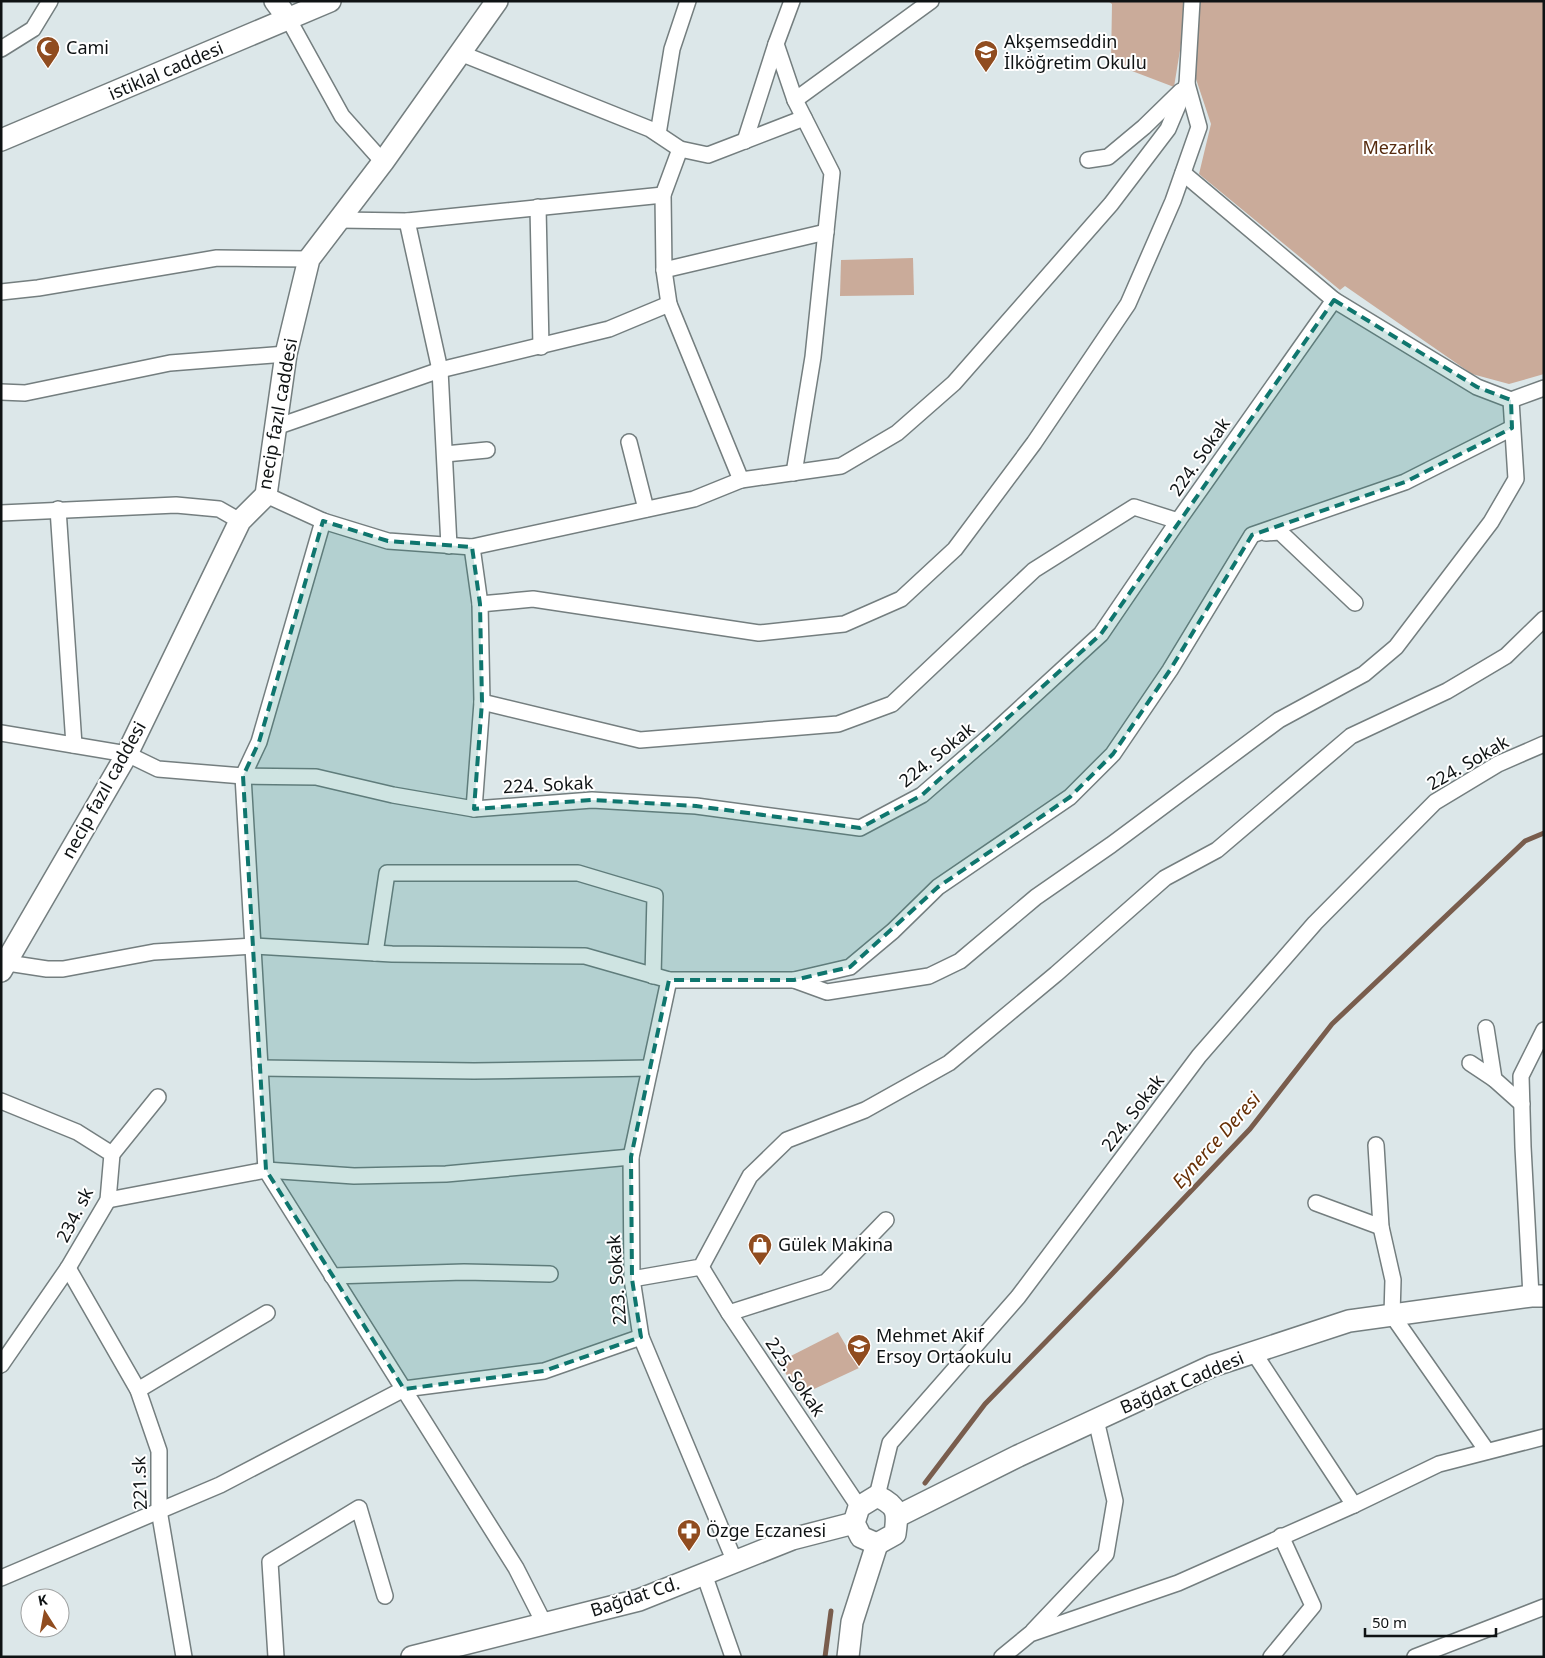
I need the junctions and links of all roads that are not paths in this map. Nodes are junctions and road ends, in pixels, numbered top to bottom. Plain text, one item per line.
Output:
1 (50, 1) edge
2 (275, 1) edge
3 (330, 1) edge
4 (497, 1) edge
5 (688, 1) edge
6 (792, 1) edge
7 (931, 1) edge
8 (1192, 1) edge
9 (289, 20) junction
10 (776, 44) junction
11 (1, 49) edge
12 (460, 53) junction
13 (1187, 84) junction
14 (795, 100) junction
15 (804, 118) junction
16 (658, 134) junction
17 (1, 140) edge
18 (745, 141) junction
19 (680, 149) junction
20 (1088, 160) dead end
21 (383, 162) junction
22 (1183, 173) junction
23 (663, 195) junction
24 (538, 208) junction
25 (339, 220) junction
26 (406, 220) junction
27 (826, 232) junction
28 (309, 259) junction
29 (664, 270) junction
30 (1, 292) edge
31 (1334, 300) junction
32 (669, 304) junction
33 (541, 347) junction
34 (286, 354) junction
35 (440, 370) junction
36 (1544, 388) edge
37 (1, 392) edge
38 (1511, 400) junction
39 (276, 427) junction
40 (1512, 428) junction
41 (629, 442) dead end
42 (487, 450) dead end
43 (445, 454) junction
44 (794, 472) junction
45 (741, 480) junction
46 (266, 496) junction
47 (58, 509) junction
48 (646, 509) junction
49 (1, 512) edge
50 (240, 521) junction
51 (323, 521) junction
52 (1178, 521) junction
53 (1252, 535) junction
54 (449, 546) junction
55 (472, 548) junction
56 (1355, 603) dead end
57 (480, 604) junction
58 (1544, 619) edge
59 (482, 702) junction
60 (1, 733) edge
61 (1544, 744) edge
62 (74, 745) junction
63 (127, 754) junction
64 (243, 776) junction
65 (474, 809) junction
66 (254, 946) junction
67 (375, 953) junction
68 (3, 965) edge
69 (653, 976) junction
70 (669, 980) junction
71 (794, 980) junction
72 (1486, 1028) dead end
73 (1544, 1030) edge
74 (1470, 1064) dead end
75 (260, 1068) junction
76 (650, 1068) junction
77 (1494, 1079) junction
78 (158, 1097) dead end
79 (1, 1101) edge
80 (1522, 1104) junction
81 (1376, 1145) dead end
82 (112, 1154) junction
83 (631, 1157) junction
84 (266, 1170) junction
85 (108, 1200) junction
86 (1316, 1203) dead end
87 (886, 1220) dead end
88 (1381, 1227) junction
89 (701, 1267) junction
90 (68, 1268) junction
91 (550, 1274) dead end
92 (332, 1276) junction
93 (632, 1279) junction
94 (1537, 1296) edge
95 (267, 1313) dead end
96 (729, 1313) junction
97 (1392, 1315) junction
98 (641, 1337) junction
99 (1254, 1353) junction
100 (1, 1364) edge
101 (404, 1389) junction
102 (138, 1390) junction
103 (1096, 1420) junction
104 (1544, 1437) edge
105 (1486, 1451) junction
106 (877, 1496) junction
107 (1354, 1505) junction
108 (159, 1510) junction
109 (856, 1515) junction
110 (898, 1516) junction
111 (1281, 1536) junction
112 (877, 1544) junction
113 (735, 1562) junction
114 (704, 1574) junction
115 (1, 1578) edge
116 (385, 1596) dead end
117 (1544, 1607) edge
118 (544, 1623) junction
119 (1030, 1634) junction
120 (184, 1657) edge
121 (276, 1657) edge
122 (412, 1657) edge
123 (733, 1657) edge
124 (848, 1657) edge
125 (1002, 1657) edge
126 (1270, 1657) edge
127 (1414, 1657) edge

1 - 11 street
2 - 9 main road
3 - 9 main road, istiklal caddesi
4 - 12 main road, necip fazıl caddesi
5 - 16 street
6 - 10 street
7 - 14 street
8 - 13 street
9 - 17 main road, istiklal caddesi
9 - 21 street
10 - 14 street
10 - 18 street
12 - 16 street
12 - 21 main road, necip fazıl caddesi
13 - 20 street
13 - 22 street
13 - 44 street
14 - 15 street
15 - 18 street
15 - 27 street
16 - 19 street
18 - 19 street
19 - 23 street
21 - 25 main road, necip fazıl caddesi
22 - 31 street
22 - 57 street
23 - 24 street
23 - 29 street
24 - 26 street
24 - 33 street
25 - 26 street
25 - 28 main road, necip fazıl caddesi
26 - 35 street
27 - 29 street
27 - 44 street
28 - 30 street
28 - 34 main road, necip fazıl caddesi
29 - 32 street
31 - 38 street
31 - 52 street, 224. Sokak
32 - 33 street
32 - 45 street
33 - 35 street
34 - 37 street
34 - 39 main road, necip fazıl caddesi
35 - 39 street
35 - 43 street
36 - 38 street
38 - 40 street
39 - 46 main road, necip fazıl caddesi
40 - 53 street
40 - 71 street
41 - 48 street
42 - 43 street
43 - 54 street
44 - 45 street
45 - 48 street
46 - 50 main road, necip fazıl caddesi
46 - 51 street
47 - 49 street
47 - 50 street
47 - 62 street
48 - 55 street
50 - 63 main road, necip fazıl caddesi
51 - 54 street
51 - 64 street
52 - 59 street
52 - 65 street, 224. Sokak
53 - 56 street
53 - 71 street
54 - 55 street
55 - 57 street
57 - 59 street
58 - 89 street
59 - 65 street
60 - 62 street, 224. Sokak
61 - 106 street, 224. Sokak
62 - 63 street, 224. Sokak
63 - 64 street, 224. Sokak
63 - 68 main road, necip fazıl caddesi
64 - 65 street, 224. Sokak
64 - 66 street
66 - 67 street
66 - 68 street
66 - 75 street
67 - 69 street
67 - 69 street
69 - 70 street
70 - 71 street
70 - 76 street, 223. Sokak
72 - 77 street
73 - 80 street
74 - 77 street
75 - 76 street
75 - 84 street
76 - 83 street, 223. Sokak
77 - 80 street
78 - 82 street
79 - 82 street
80 - 94 street
81 - 88 street
82 - 85 street, 234. sk
83 - 84 street
83 - 93 street, 223. Sokak
84 - 85 street
84 - 92 street
85 - 90 street, 234. sk
86 - 88 street
87 - 96 street
88 - 97 street
89 - 93 street
89 - 96 street, 225. Sokak
90 - 100 street, 234. sk
90 - 102 street, 221.sk
91 - 92 street
92 - 101 street
93 - 98 street, 223. Sokak
94 - 97 main road, Bağdat Caddesi
95 - 102 street
96 - 109 street, 225. Sokak
97 - 99 main road, Bağdat Caddesi
97 - 105 street
98 - 101 street
98 - 113 street, 223. Sokak
99 - 103 main road, Bağdat Caddesi
99 - 107 street
101 - 108 street
101 - 118 street
102 - 108 street, 221.sk
103 - 110 main road, Bağdat Caddesi
103 - 119 street
104 - 105 street
105 - 107 street
106 - 109 main road, Bağdat Cd.
106 - 110 main road
107 - 111 street
108 - 115 street
108 - 120 street, 221.sk
109 - 112 main road
109 - 113 main road, Bağdat Cd.
110 - 112 main road
111 - 119 street
111 - 126 street
112 - 124 main road
113 - 114 main road, Bağdat Cd.
114 - 118 main road, Bağdat Cd.
114 - 123 street
116 - 121 street
117 - 127 street
118 - 122 main road, Bağdat Cd.
119 - 125 street

